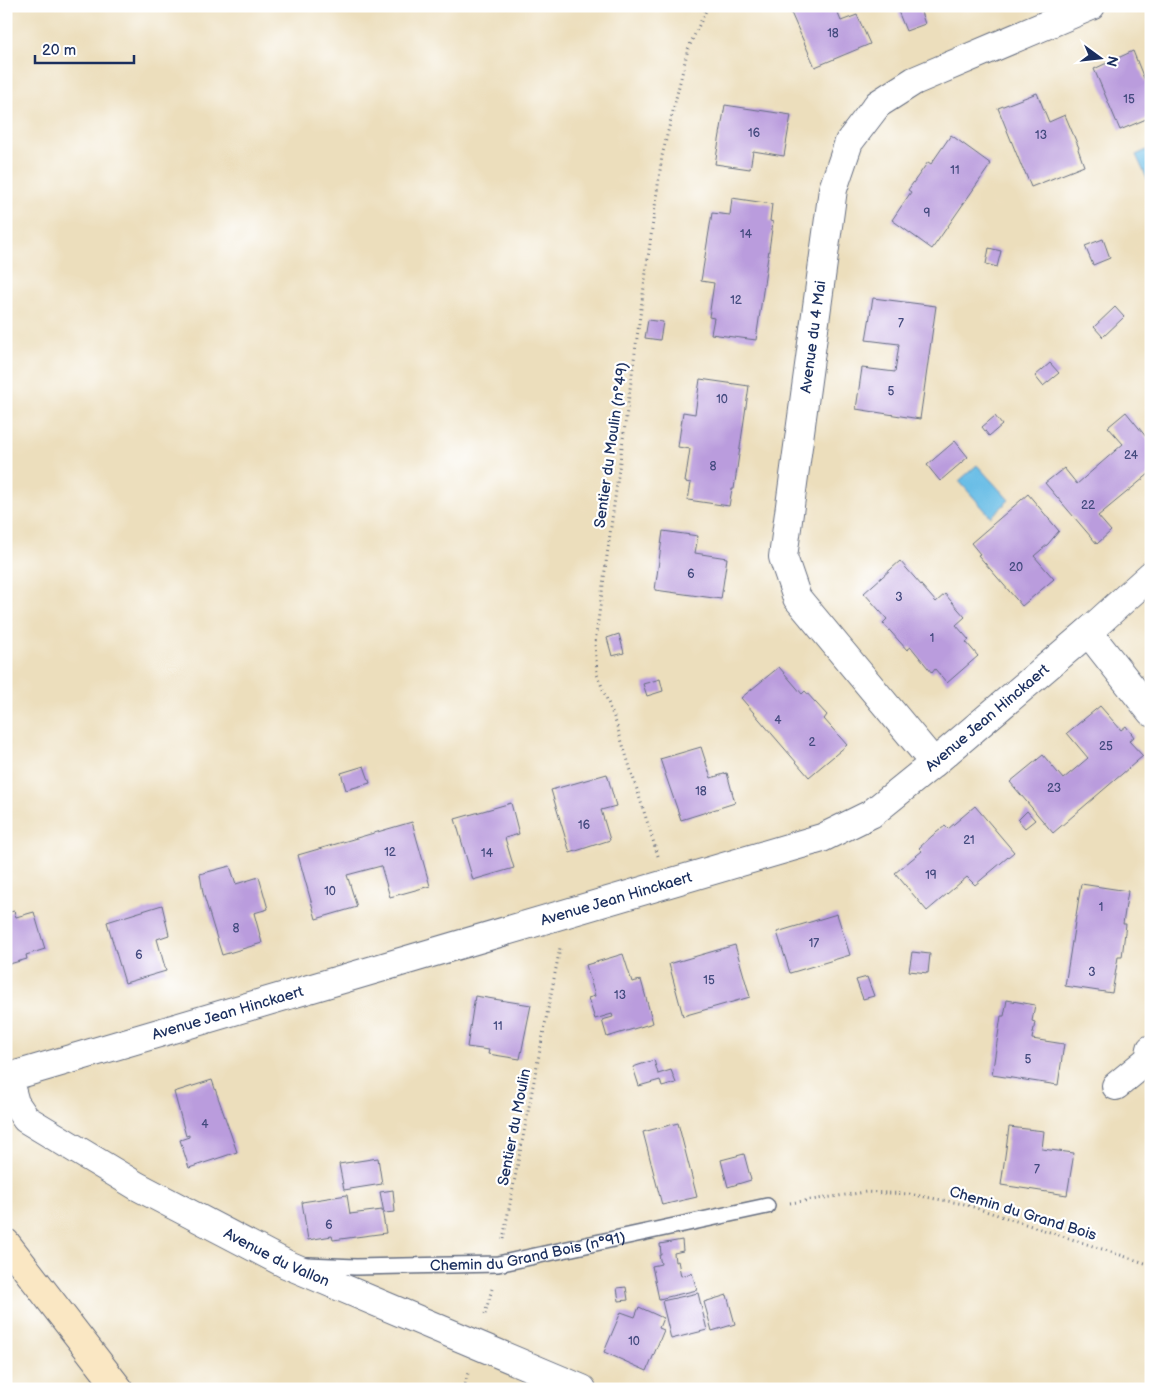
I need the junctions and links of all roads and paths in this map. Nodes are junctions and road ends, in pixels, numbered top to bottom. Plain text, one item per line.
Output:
1 (708, 6) edge
2 (1091, 6) edge
3 (1151, 575) edge
4 (1088, 632) junction
5 (1151, 712) edge
6 (934, 764) junction
7 (667, 884) junction
8 (566, 913) junction
9 (1151, 1049) edge
10 (7, 1078) edge
11 (1116, 1086) dead end
12 (767, 1206) joint
13 (6, 1243) edge
14 (286, 1264) junction
15 (498, 1264) junction
16 (1151, 1264) edge
17 (476, 1344) junction
18 (119, 1389) edge
19 (582, 1389) edge

1 - 7 path, Sentier du Moulin (n°49)
2 - 6 street, Avenue du 4 Mai
3 - 4 street, Avenue Jean Hinckaert
4 - 5 street
4 - 6 street, Avenue Jean Hinckaert
6 - 7 street, Avenue Jean Hinckaert
7 - 8 street, Avenue Jean Hinckaert
8 - 10 street, Avenue Jean Hinckaert
8 - 15 path, Sentier du Moulin
9 - 11 street
10 - 14 street, Avenue du Vallon
12 - 15 lane, Chemin du Grand Bois (n°91)
12 - 16 path, Chemin du Grand Bois
13 - 18 main road
14 - 15 lane, Chemin du Grand Bois (n°91)
14 - 17 street, Avenue du Vallon
15 - 17 path, Sentier du Moulin
17 - 19 street, Avenue du Vallon

